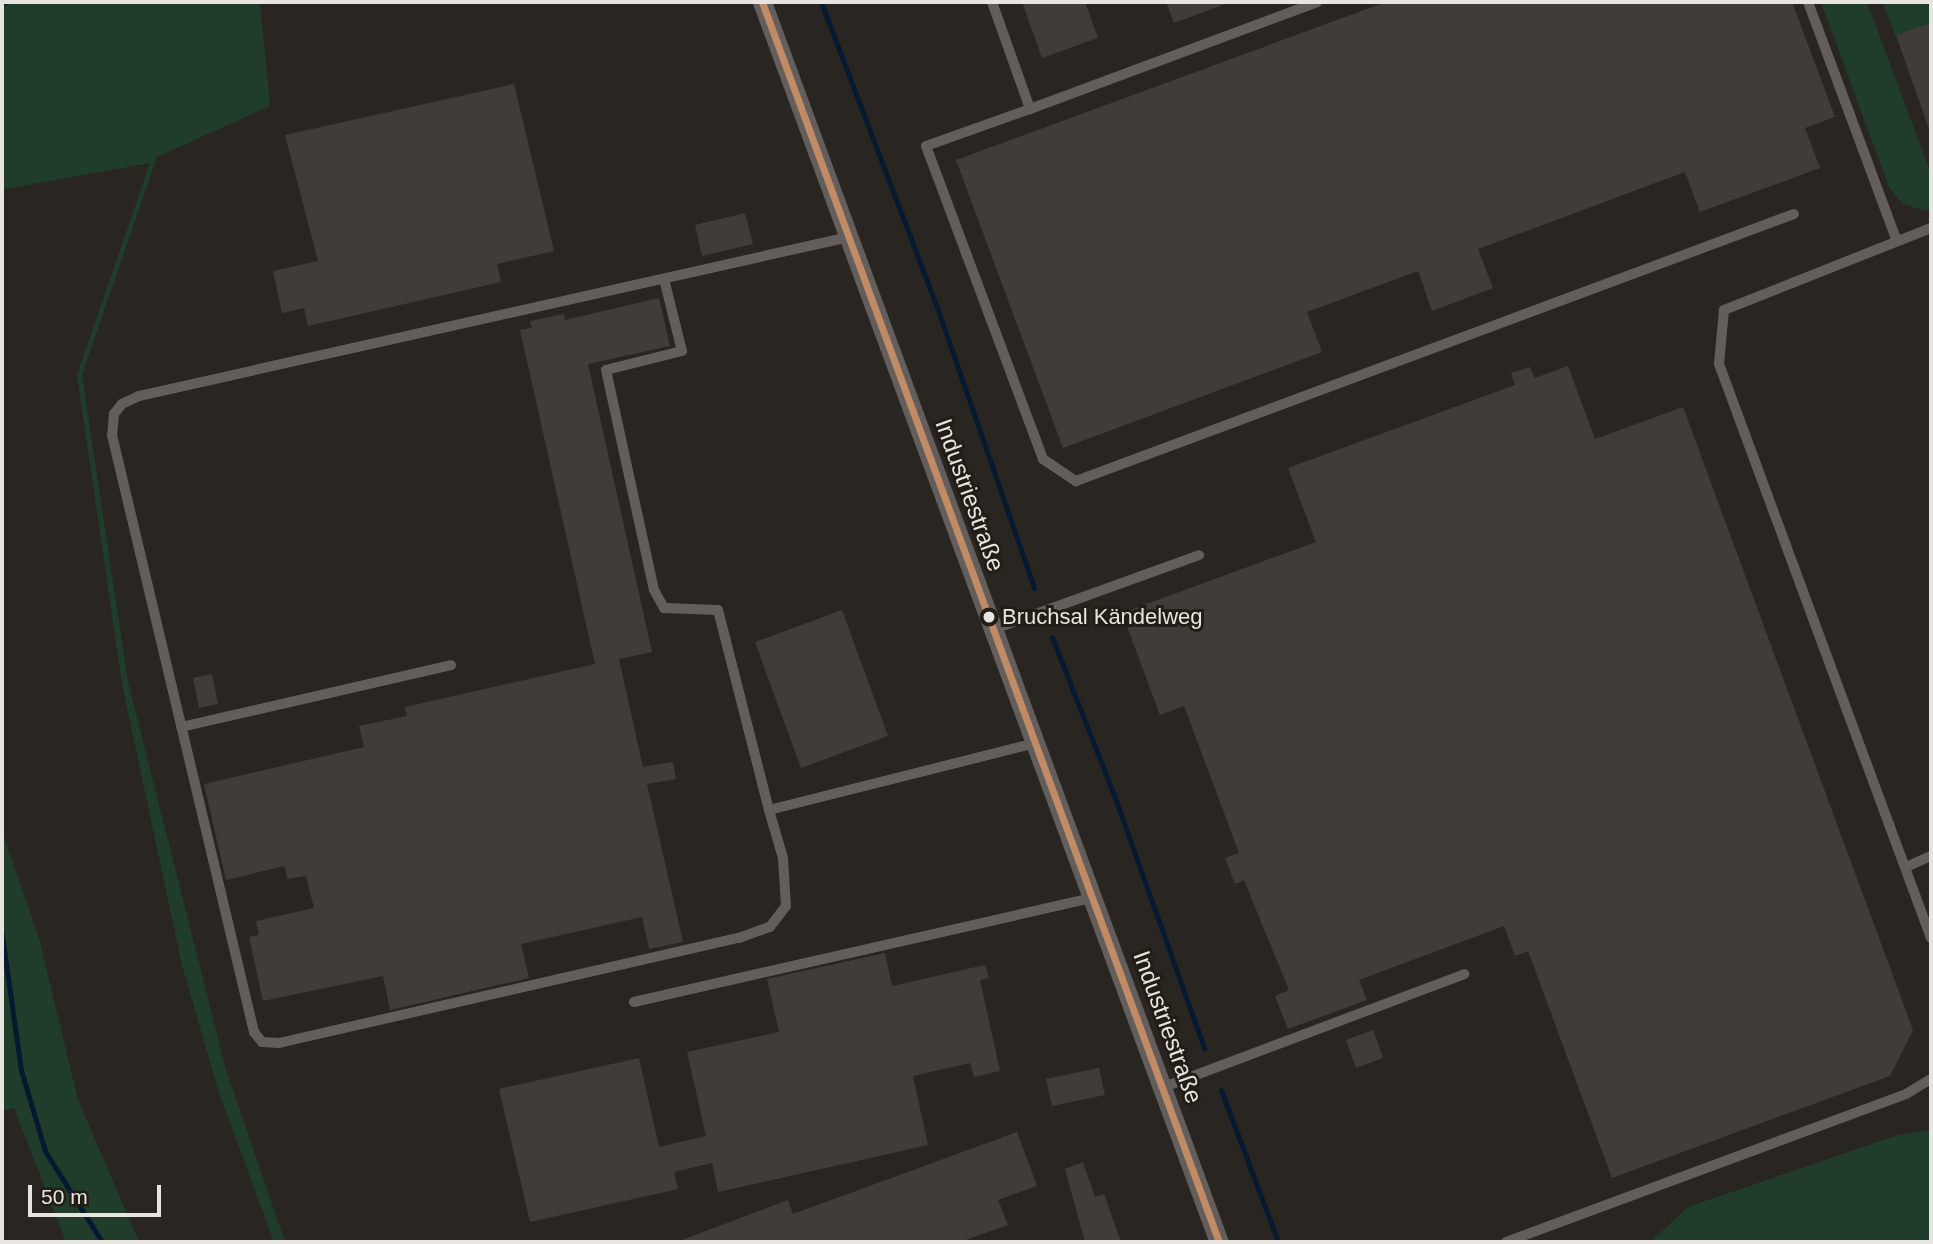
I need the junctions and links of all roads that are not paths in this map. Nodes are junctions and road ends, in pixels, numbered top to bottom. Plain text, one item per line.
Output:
1 (762, 2) edge
2 (992, 2) edge
3 (1317, 2) edge
4 (1808, 2) edge
5 (1030, 108) junction
6 (1794, 214) dead end
7 (1931, 228) edge
8 (849, 237) junction
9 (1897, 242) junction
10 (664, 279) junction
11 (1199, 555) dead end
12 (1001, 626) junction
13 (451, 665) dead end
14 (181, 727) junction
15 (1037, 743) junction
16 (769, 810) junction
17 (1931, 856) edge
18 (1906, 867) junction
19 (1094, 898) junction
20 (1931, 937) edge
21 (1464, 974) dead end
22 (634, 1002) dead end
23 (1931, 1079) edge
24 (1164, 1087) junction
25 (1219, 1242) edge
26 (1506, 1242) edge

1 - 8 street, Industriestraße
2 - 5 lane
3 - 5 lane
4 - 9 lane
5 - 6 lane
7 - 9 lane
8 - 10 lane
8 - 12 street, Industriestraße
9 - 18 lane
10 - 14 lane
10 - 16 lane
11 - 12 lane
12 - 15 street, Industriestraße
13 - 14 lane
14 - 16 lane
15 - 16 lane
15 - 19 street, Industriestraße
17 - 18 lane
18 - 20 lane
19 - 22 lane
19 - 24 street, Industriestraße
21 - 24 lane
23 - 26 lane
24 - 25 street, Industriestraße

